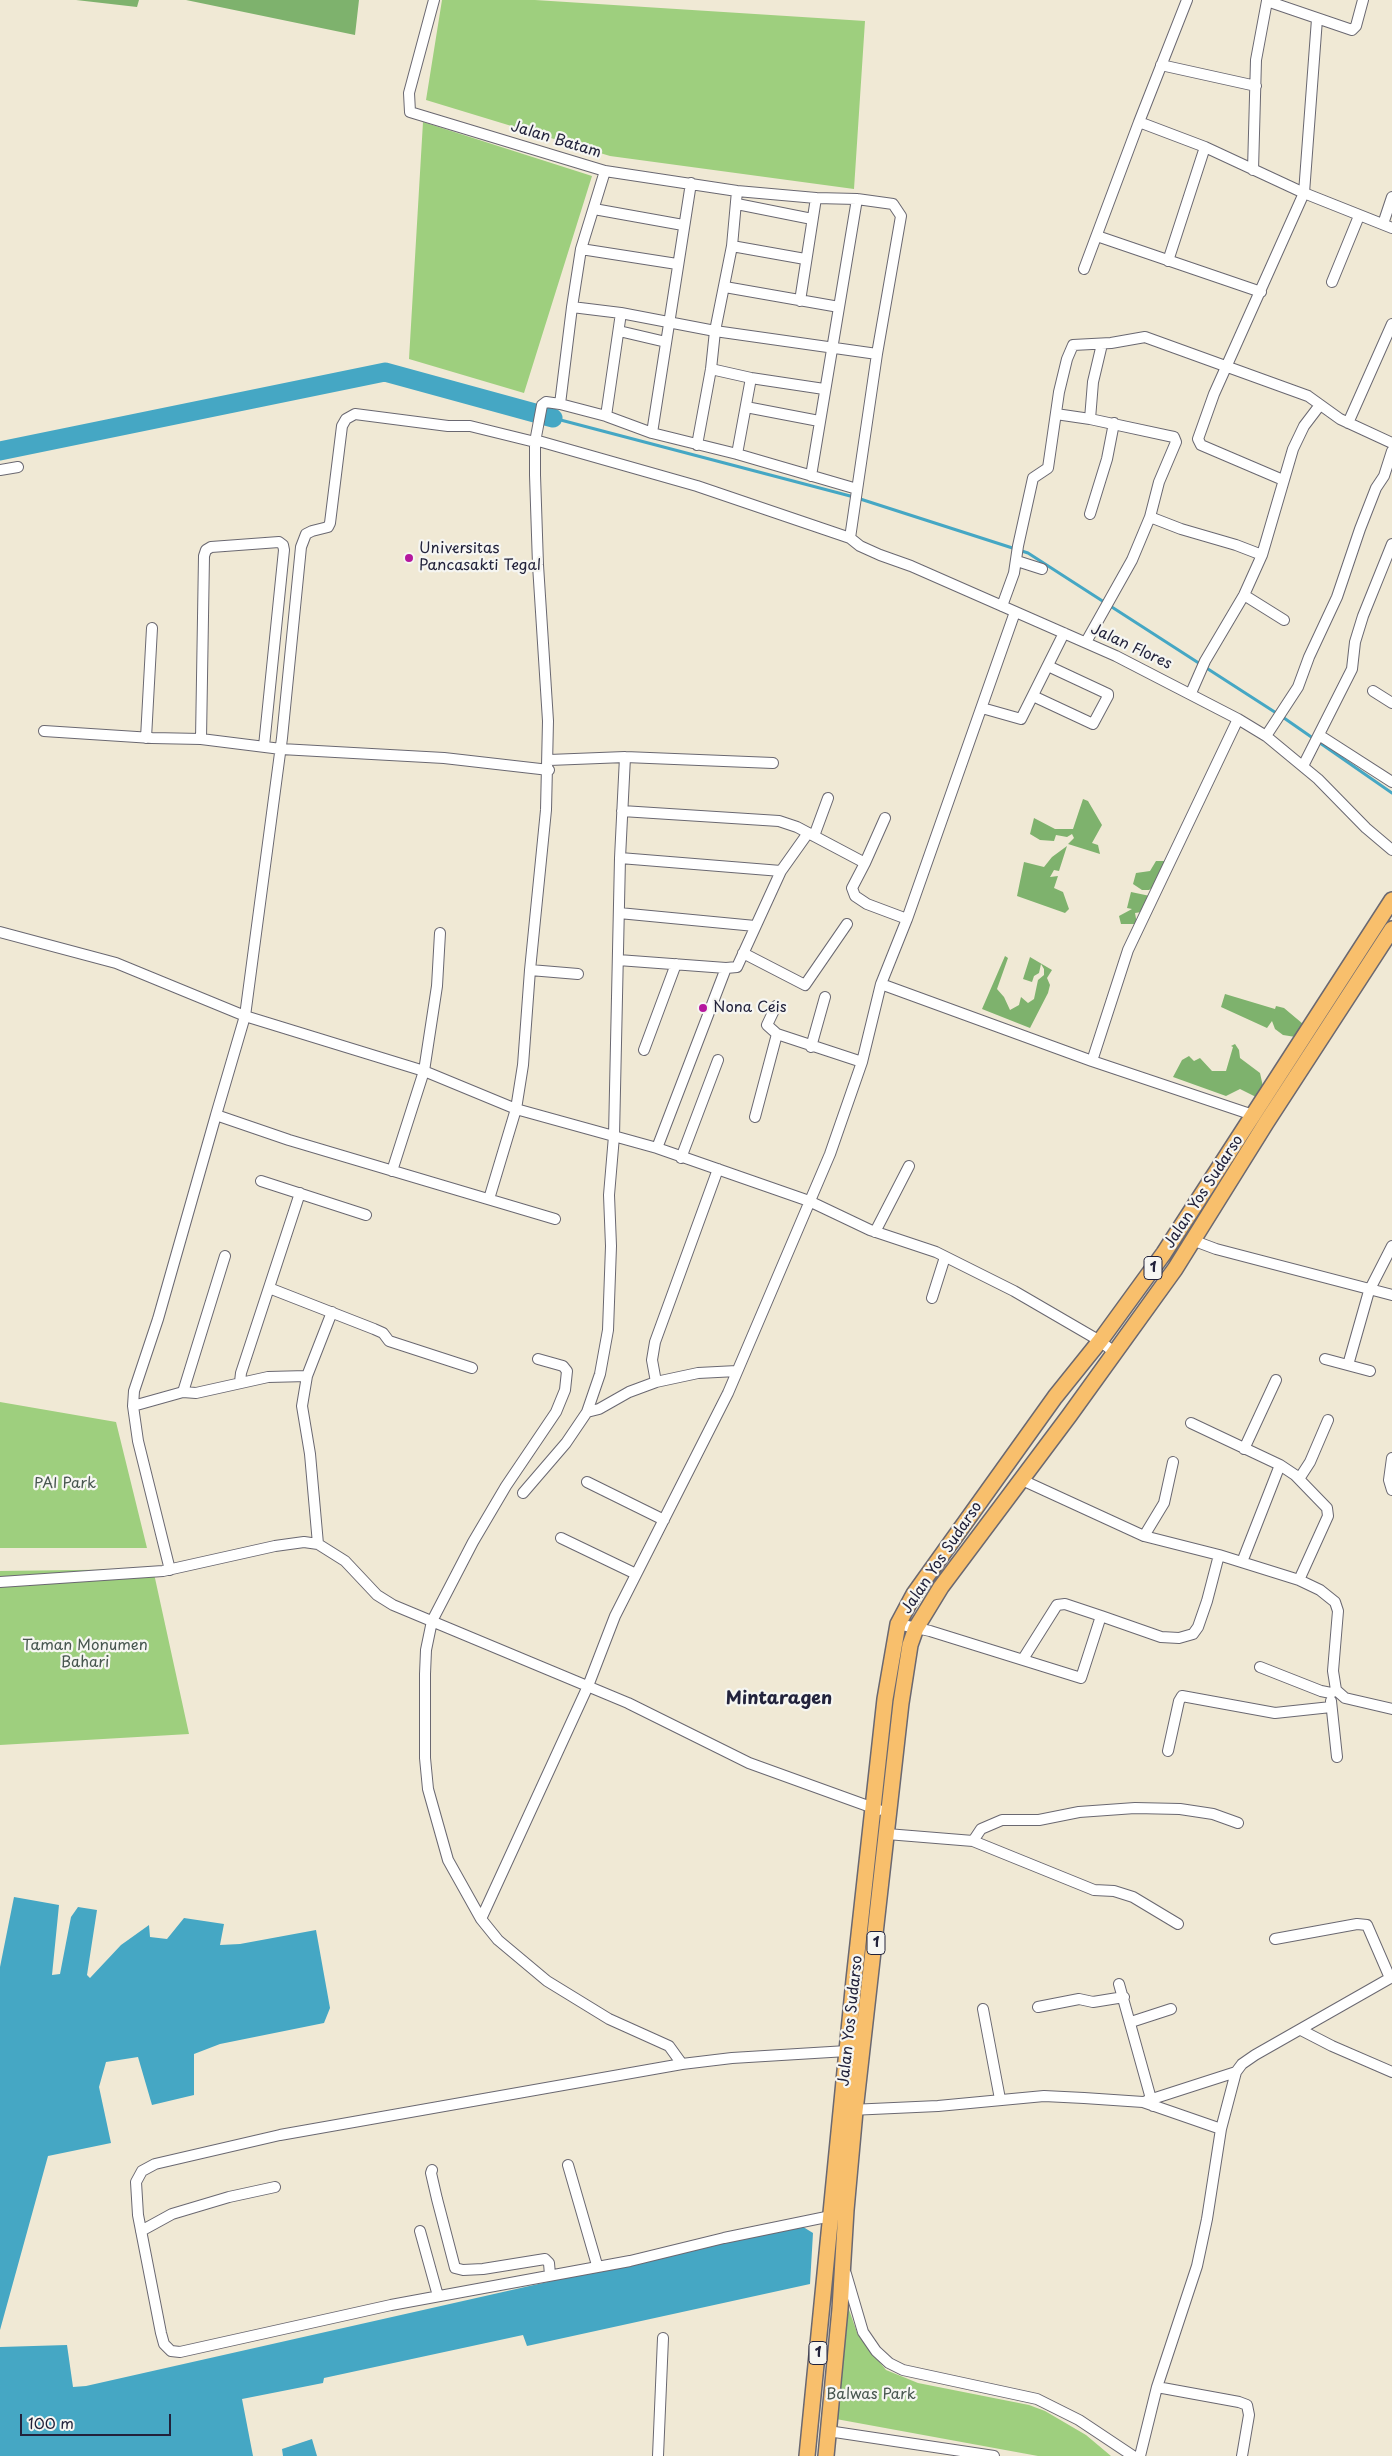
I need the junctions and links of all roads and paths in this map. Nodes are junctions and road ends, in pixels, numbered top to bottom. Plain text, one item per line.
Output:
1 (434, 0) edge
2 (1187, 0) edge
3 (1363, 0) edge
4 (1317, 19) junction
5 (1161, 65) junction
6 (1256, 86) junction
7 (1139, 122) junction
8 (1204, 147) junction
9 (1253, 170) junction
10 (604, 171) junction
11 (691, 183) junction
12 (736, 191) junction
13 (1304, 192) junction
14 (1392, 197) edge
15 (816, 198) junction
16 (857, 199) junction
17 (737, 204) junction
18 (594, 209) junction
19 (1359, 216) junction
20 (812, 219) junction
21 (683, 224) junction
22 (1388, 226) edge
23 (1097, 236) junction
24 (732, 246) junction
25 (581, 249) junction
26 (806, 259) junction
27 (1168, 261) junction
28 (677, 264) junction
29 (1084, 269) dead end
30 (1332, 282) dead end
31 (725, 287) junction
32 (1261, 292) junction
33 (800, 301) junction
34 (572, 307) junction
35 (839, 307) junction
36 (622, 313) junction
37 (670, 320) junction
38 (1392, 324) edge
39 (619, 331) junction
40 (715, 331) junction
41 (666, 342) junction
42 (1102, 344) junction
43 (832, 348) junction
44 (877, 354) junction
45 (1226, 368) junction
46 (711, 369) junction
47 (751, 378) junction
48 (824, 389) junction
49 (560, 404) junction
50 (1320, 405) junction
51 (746, 407) junction
52 (1056, 414) junction
53 (606, 416) junction
54 (1090, 419) junction
55 (819, 421) junction
56 (1114, 423) junction
57 (1348, 423) junction
58 (652, 433) junction
59 (535, 441) junction
60 (1392, 443) edge
61 (697, 445) junction
62 (1392, 451) edge
63 (737, 454) junction
64 (18, 467) dead end
65 (0, 470) edge
66 (811, 476) junction
67 (1283, 480) junction
68 (856, 491) junction
69 (1090, 514) dead end
70 (1150, 517) junction
71 (850, 538) junction
72 (1392, 544) edge
73 (1262, 555) junction
74 (1017, 559) junction
75 (1042, 569) dead end
76 (1244, 595) junction
77 (1002, 606) junction
78 (1015, 612) junction
79 (1284, 620) dead end
80 (152, 628) dead end
81 (1064, 633) junction
82 (1086, 642) junction
83 (1048, 666) junction
84 (1373, 691) dead end
85 (1191, 692) junction
86 (1033, 696) junction
87 (1392, 703) edge
88 (982, 708) junction
89 (1238, 719) junction
90 (44, 731) dead end
91 (1266, 736) junction
92 (146, 738) junction
93 (201, 739) junction
94 (1316, 741) junction
95 (264, 746) junction
96 (280, 749) junction
97 (625, 757) junction
98 (773, 763) dead end
99 (549, 765) junction
100 (1303, 766) junction
101 (1392, 782) edge
102 (828, 798) dead end
103 (622, 811) junction
104 (885, 818) dead end
105 (811, 834) junction
106 (1392, 850) edge
107 (620, 858) junction
108 (865, 863) junction
109 (781, 871) junction
110 (1392, 900) edge
111 (619, 913) junction
112 (907, 919) junction
113 (847, 924) dead end
114 (755, 926) junction
115 (1392, 929) edge
116 (0, 932) edge
117 (440, 933) dead end
118 (743, 953) junction
119 (618, 960) junction
120 (676, 964) junction
121 (726, 968) junction
122 (530, 970) junction
123 (578, 974) dead end
124 (881, 984) junction
125 (825, 997) dead end
126 (776, 1006) dead end
127 (245, 1016) junction
128 (778, 1034) junction
129 (811, 1047) junction
130 (644, 1050) dead end
131 (718, 1060) dead end
132 (1092, 1061) junction
133 (862, 1062) junction
134 (424, 1071) junction
135 (516, 1109) junction
136 (216, 1115) junction
137 (1253, 1115) junction
138 (755, 1117) dead end
139 (614, 1136) junction
140 (657, 1148) junction
141 (681, 1158) junction
142 (908, 1166) dead end
143 (718, 1169) junction
144 (392, 1171) junction
145 (261, 1181) dead end
146 (300, 1193) junction
147 (489, 1200) junction
148 (809, 1201) junction
149 (366, 1215) dead end
150 (555, 1219) dead end
151 (875, 1232) junction
152 (1192, 1240) junction
153 (1392, 1246) edge
154 (225, 1256) dead end
155 (946, 1257) junction
156 (269, 1288) junction
157 (1369, 1291) junction
158 (1392, 1295) edge
159 (932, 1298) dead end
160 (332, 1312) junction
161 (1100, 1342) junction
162 (1114, 1352) junction
163 (538, 1358) dead end
164 (1325, 1359) dead end
165 (1348, 1365) junction
166 (472, 1368) dead end
167 (1370, 1371) dead end
168 (737, 1372) junction
169 (307, 1376) junction
170 (1276, 1380) dead end
171 (240, 1382) junction
172 (656, 1382) junction
173 (183, 1392) junction
174 (133, 1406) junction
175 (587, 1412) junction
176 (1328, 1420) dead end
177 (1191, 1423) dead end
178 (1244, 1449) junction
179 (1392, 1458) edge
180 (1173, 1462) dead end
181 (1280, 1465) junction
182 (1298, 1479) junction
183 (1022, 1480) junction
184 (587, 1482) dead end
185 (1392, 1490) edge
186 (523, 1493) dead end
187 (664, 1520) junction
188 (1144, 1536) junction
189 (561, 1538) dead end
190 (318, 1544) junction
191 (1219, 1555) junction
192 (1242, 1562) junction
193 (170, 1570) junction
194 (636, 1574) junction
195 (1299, 1580) junction
196 (0, 1582) edge
197 (1101, 1616) junction
198 (432, 1621) junction
199 (898, 1624) junction
200 (916, 1628) junction
201 (1023, 1659) junction
202 (1260, 1668) dead end
203 (588, 1686) junction
204 (1333, 1691) junction
205 (1332, 1707) junction
206 (1392, 1709) edge
207 (1168, 1751) dead end
208 (1336, 1757) dead end
209 (873, 1810) junction
210 (890, 1812) junction
211 (1238, 1823) dead end
212 (887, 1834) junction
213 (972, 1841) junction
214 (481, 1919) junction
215 (1178, 1924) dead end
216 (1275, 1939) dead end
217 (1391, 1978) edge
218 (1119, 1984) dead end
219 (1124, 1997) junction
220 (1038, 2007) dead end
221 (983, 2009) dead end
222 (1171, 2009) dead end
223 (1131, 2022) junction
224 (1301, 2030) junction
225 (848, 2051) junction
226 (682, 2064) junction
227 (1236, 2072) junction
228 (1392, 2072) edge
229 (1000, 2098) junction
230 (1149, 2102) junction
231 (849, 2110) junction
232 (1221, 2129) junction
233 (568, 2165) dead end
234 (432, 2170) dead end
235 (275, 2187) dead end
236 (831, 2216) junction
237 (142, 2230) junction
238 (420, 2231) dead end
239 (843, 2259) junction
240 (597, 2265) junction
241 (550, 2275) junction
242 (438, 2296) junction
243 (664, 2338) dead end
244 (1157, 2387) junction
245 (828, 2431) junction
246 (658, 2456) edge
247 (807, 2456) edge
248 (826, 2456) edge
249 (994, 2456) edge
250 (1133, 2456) edge
251 (1140, 2456) edge
252 (1242, 2456) edge

1 - 10 street, Jalan Batam
2 - 5 street
3 - 4 street
4 - 6 street
4 - 13 street
5 - 6 street
5 - 7 street
6 - 9 street
7 - 8 street
7 - 23 street
8 - 9 street
8 - 27 street
9 - 13 street
10 - 11 street
10 - 18 street, Jalan Batam
11 - 12 street
11 - 21 street
12 - 15 street
12 - 17 street
13 - 19 street
13 - 32 street
14 - 22 street
15 - 16 street
15 - 20 street
16 - 35 street
16 - 44 street
17 - 20 street
17 - 24 street
18 - 21 street
18 - 25 street, Jalan Batam
19 - 22 street
19 - 30 street
20 - 26 street
21 - 28 street
23 - 27 street
23 - 29 street
24 - 26 street
24 - 31 street
25 - 28 street
25 - 34 street, Jalan Batam
26 - 33 street
27 - 32 street
28 - 37 street
31 - 33 street
31 - 40 street
32 - 45 street
33 - 35 street
34 - 36 street
34 - 49 street, Jalan Batam
35 - 43 street
36 - 37 street
36 - 39 street
37 - 40 street
37 - 41 street
38 - 57 street
39 - 41 street
39 - 53 street
40 - 43 street
40 - 46 street
41 - 58 street
42 - 45 street
42 - 52 street
42 - 54 street
43 - 44 street
43 - 48 street
44 - 68 street
45 - 50 street
45 - 67 street
46 - 47 street
46 - 61 street
47 - 48 street
47 - 51 street
48 - 55 street
49 - 53 street
49 - 59 street
50 - 57 street
50 - 67 street
51 - 55 street
51 - 63 street
52 - 54 street
52 - 74 street
53 - 58 street
54 - 56 street
55 - 66 street
56 - 69 street
56 - 70 street
57 - 60 street
58 - 61 street
59 - 71 street, Jalan Flores
59 - 96 street, Jalan Flores
59 - 99 street
61 - 63 street
62 - 91 street
63 - 66 street
64 - 65 street
66 - 68 street
67 - 73 street
68 - 71 street
70 - 73 street
70 - 82 street
71 - 77 street, Jalan Flores
72 - 94 street
73 - 76 street
74 - 75 street
74 - 77 street
76 - 79 street
76 - 85 street
77 - 78 street, Jalan Flores
78 - 81 street, Jalan Flores
78 - 88 street
80 - 92 street
81 - 82 street, Jalan Flores
81 - 83 street
82 - 85 street, Jalan Flores
83 - 86 street
83 - 86 street
84 - 87 street
85 - 89 street, Jalan Flores
86 - 88 street
88 - 112 street
89 - 91 street, Jalan Flores
89 - 132 street
90 - 92 street
91 - 100 street, Jalan Flores
92 - 93 street
93 - 95 street
93 - 95 street
94 - 100 street
94 - 101 street
95 - 96 street
96 - 99 street
96 - 127 street
97 - 98 street
97 - 99 street
97 - 103 street
99 - 122 street
100 - 106 street, Jalan Flores
102 - 105 street
103 - 105 street
103 - 107 street
104 - 108 street
105 - 108 street
105 - 109 street
107 - 109 street
107 - 111 street
108 - 112 street
109 - 114 street
110 - 137 highway, Jalan Yos Sudarso / 1
111 - 114 street
111 - 119 street
112 - 124 street
113 - 118 street
114 - 118 street
115 - 152 highway, Jalan Yos Sudarso / 1
116 - 127 street
117 - 134 street
118 - 121 street
119 - 120 street
119 - 139 street
120 - 121 street
120 - 130 street
121 - 140 street
122 - 123 street
122 - 135 street
124 - 132 street
124 - 133 street
125 - 129 street
126 - 128 street
127 - 134 street
127 - 136 street
128 - 129 street
128 - 138 street
129 - 133 street
131 - 141 street
132 - 137 street
133 - 148 street
134 - 135 street
134 - 144 street
135 - 139 street
135 - 147 street
136 - 144 street
136 - 174 street
137 - 161 highway, Jalan Yos Sudarso / 1
139 - 140 street
139 - 175 street
140 - 141 street
141 - 143 street
142 - 151 street
143 - 148 street
143 - 172 street
144 - 147 street
145 - 146 street
146 - 149 street
146 - 156 street
147 - 150 street
148 - 151 street
148 - 168 street
151 - 155 street
152 - 157 street
152 - 162 highway, Jalan Yos Sudarso / 1
153 - 157 street
154 - 173 street
155 - 159 street
155 - 161 street
156 - 160 street
156 - 171 street
157 - 158 street
157 - 165 street
160 - 166 street
160 - 169 street
161 - 162 street
161 - 199 highway, Jalan Yos Sudarso / 1
162 - 183 highway, Jalan Yos Sudarso / 1
163 - 198 street
164 - 165 street
165 - 167 street
168 - 172 street
168 - 187 street
169 - 171 street
169 - 190 street
170 - 178 street
171 - 173 street
172 - 175 street
173 - 174 street
174 - 193 street
175 - 186 street
176 - 182 street
177 - 178 street
178 - 181 street
179 - 185 street
180 - 188 street
181 - 182 street
181 - 192 street
182 - 195 street
183 - 188 street
183 - 200 highway, Jalan Yos Sudarso / 1
184 - 187 street
187 - 194 street
188 - 191 street
189 - 194 street
190 - 193 street
190 - 198 street
191 - 192 street
191 - 197 street
192 - 195 street
193 - 196 street
194 - 203 street
195 - 204 street
197 - 201 street
197 - 201 street
198 - 203 street
198 - 214 street
199 - 200 street
199 - 209 highway, Jalan Yos Sudarso / 1
200 - 201 street
200 - 210 highway, Jalan Yos Sudarso / 1
202 - 204 street
203 - 209 street
203 - 214 street
204 - 205 street
204 - 206 street
205 - 207 street
205 - 208 street
209 - 210 street
209 - 225 highway, Jalan Yos Sudarso / 1
210 - 212 highway, Jalan Yos Sudarso / 1
211 - 213 street
212 - 213 street
212 - 231 highway, Jalan Yos Sudarso / 1
213 - 215 street
214 - 226 street
216 - 217 street
217 - 224 street
218 - 219 street
219 - 220 street
219 - 223 street
221 - 229 street
222 - 223 street
223 - 230 street
224 - 227 street
224 - 228 street
225 - 226 street
225 - 231 highway, Jalan Yos Sudarso / 1
226 - 237 street
227 - 230 street
227 - 232 street
229 - 230 street
229 - 231 street
230 - 232 street
231 - 236 highway, Jalan Yos Sudarso / 1
231 - 239 highway, Jalan Yos Sudarso / 1
232 - 244 street
233 - 240 street
234 - 241 street
235 - 237 street
236 - 240 street
236 - 247 highway, Jalan Yos Sudarso / 1
237 - 242 street
238 - 242 street
239 - 245 highway, Jalan Yos Sudarso / 1
239 - 250 street
240 - 241 street
241 - 242 street
243 - 246 street
244 - 251 street
244 - 252 street
245 - 248 highway, Jalan Yos Sudarso / 1
245 - 249 street

